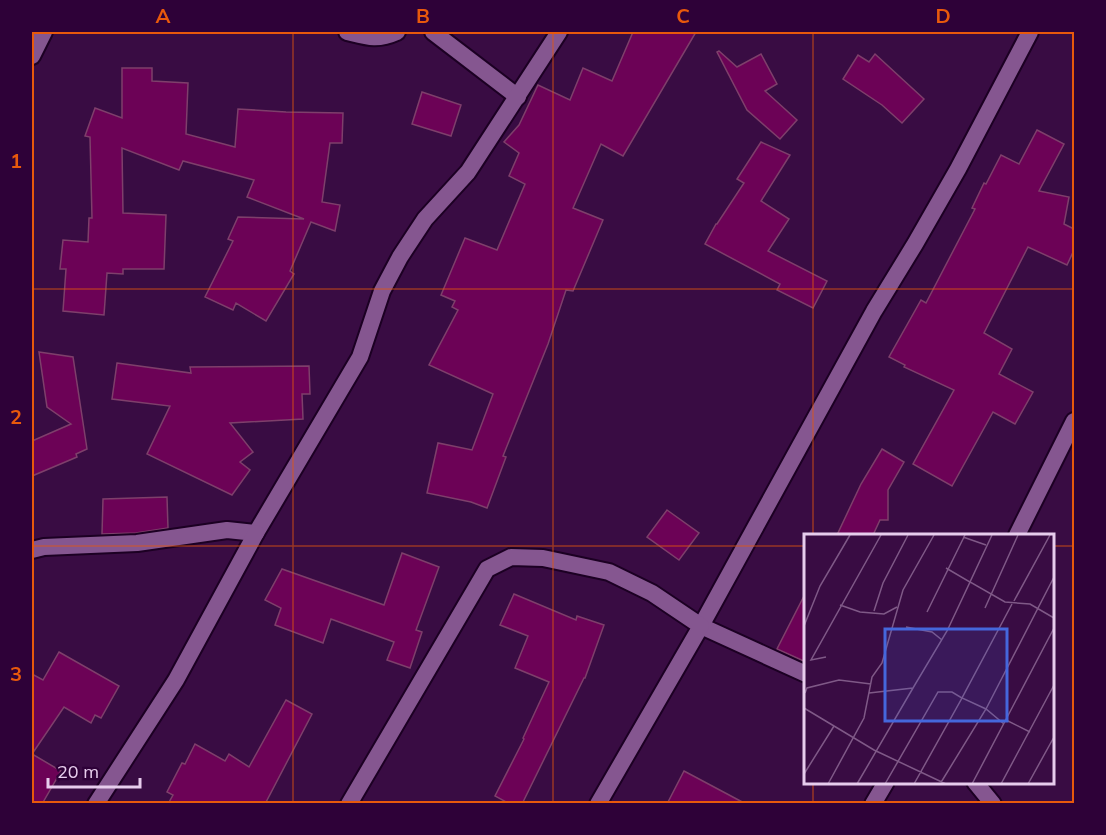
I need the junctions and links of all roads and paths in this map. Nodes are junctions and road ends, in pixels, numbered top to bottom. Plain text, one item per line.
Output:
1 (44, 32) edge
2 (347, 32) edge
3 (397, 32) edge
4 (433, 32) edge
5 (559, 32) edge
6 (1030, 32) edge
7 (32, 56) edge
8 (518, 97) junction
9 (1074, 421) edge
10 (256, 533) junction
11 (1018, 534) edge
12 (32, 550) edge
13 (700, 626) junction
14 (804, 674) edge
15 (885, 784) edge
16 (976, 784) edge
17 (96, 804) edge
18 (349, 804) edge
19 (598, 804) edge
20 (873, 804) edge
21 (993, 804) edge

1 - 7 street
2 - 3 street
4 - 8 street
5 - 8 street
6 - 13 street
8 - 10 street
9 - 11 street
10 - 12 street
10 - 17 street
13 - 14 street
13 - 18 street
13 - 19 street
15 - 20 street
16 - 21 street

